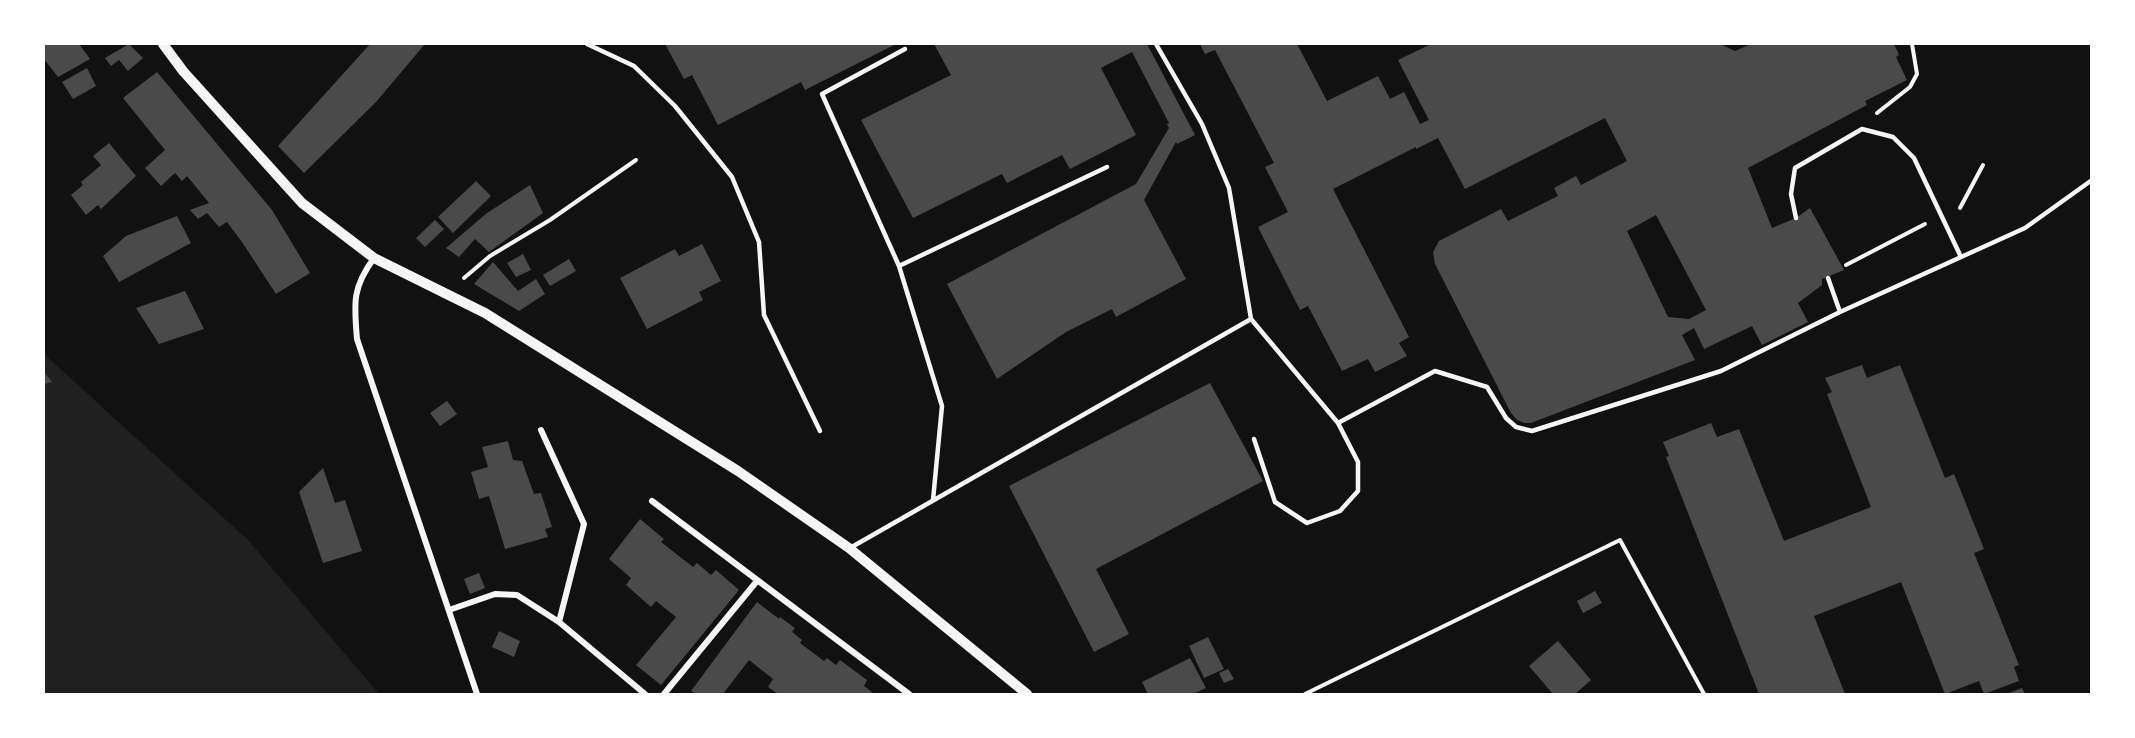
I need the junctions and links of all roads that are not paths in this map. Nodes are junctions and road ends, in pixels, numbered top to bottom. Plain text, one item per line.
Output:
1 (163, 44) edge
2 (587, 44) edge
3 (1156, 44) edge
4 (905, 49) dead end
5 (1107, 167) dead end
6 (2091, 180) edge
7 (1796, 218) dead end
8 (1961, 257) junction
9 (374, 258) junction
10 (899, 266) junction
11 (1828, 278) dead end
12 (1840, 312) junction
13 (1251, 319) junction
14 (1338, 423) junction
15 (541, 430) dead end
16 (820, 431) dead end
17 (1254, 439) dead end
18 (933, 500) junction
19 (652, 501) dead end
20 (849, 548) junction
21 (757, 581) junction
22 (449, 610) junction
23 (558, 622) junction
24 (477, 694) edge
25 (645, 694) edge
26 (664, 694) edge
27 (909, 694) edge
28 (1028, 694) edge

1 - 9 street
2 - 16 lane
3 - 13 lane
4 - 10 lane
5 - 10 lane
6 - 8 lane
7 - 8 lane
8 - 12 lane
9 - 20 street
9 - 22 street
10 - 18 lane
11 - 12 lane
12 - 14 lane
13 - 14 lane
13 - 18 lane
14 - 17 lane
15 - 23 street
18 - 20 lane
19 - 21 street
20 - 28 street
21 - 26 street
21 - 27 street
22 - 23 street
22 - 24 street
23 - 25 street

